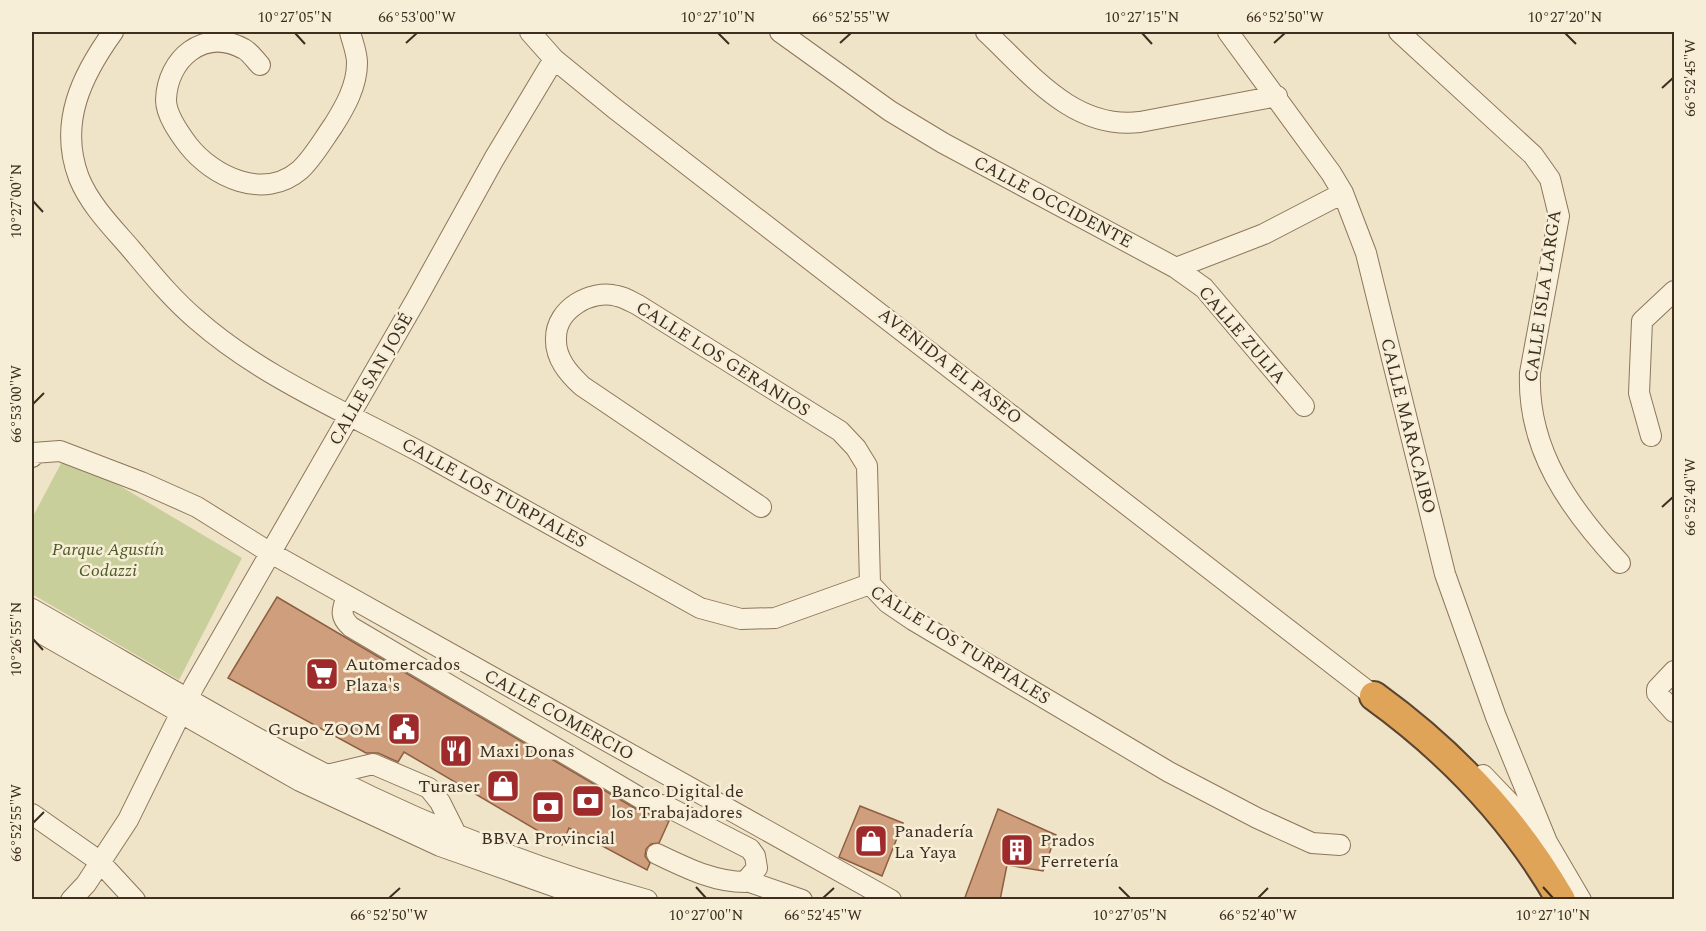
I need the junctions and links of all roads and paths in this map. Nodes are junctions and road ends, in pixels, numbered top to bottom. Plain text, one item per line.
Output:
1 (113, 32) edge
2 (350, 32) edge
3 (780, 32) edge
4 (986, 32) edge
5 (1228, 32) edge
6 (1399, 32) edge
7 (536, 34) edge
8 (554, 59) junction
9 (260, 65) dead end
10 (1277, 96) junction
11 (1343, 193) junction
12 (1176, 268) junction
13 (1674, 291) edge
14 (1304, 406) dead end
15 (350, 415) junction
16 (1651, 436) dead end
17 (32, 452) edge
18 (761, 507) dead end
19 (269, 552) junction
20 (1620, 563) dead end
21 (870, 585) junction
22 (347, 596) junction
23 (32, 609) edge
24 (32, 628) edge
25 (1674, 671) edge
26 (1374, 696) junction
27 (185, 705) junction
28 (1674, 712) edge
29 (327, 775) junction
30 (32, 814) edge
31 (456, 834) junction
32 (1547, 842) junction
33 (1340, 845) dead end
34 (657, 854) dead end
35 (99, 861) junction
36 (747, 881) junction
37 (1551, 892) edge
38 (71, 900) edge
39 (135, 900) edge
40 (593, 900) edge
41 (647, 900) edge
42 (802, 900) edge
43 (891, 900) edge
44 (1581, 900) edge

1 - 15 street, CALLE LOS TURPIALES
2 - 9 street
3 - 12 street, CALLE OCCIDENTE
4 - 10 street
5 - 10 street, CALLE MARACAIBO
6 - 20 street, CALLE ISLA LARGA
7 - 8 street, AVENIDA EL PASEO
8 - 15 street, CALLE SAN JOSÉ
8 - 26 street, AVENIDA EL PASEO
10 - 11 street, CALLE MARACAIBO
11 - 12 street
11 - 32 street, CALLE MARACAIBO
12 - 14 street, CALLE ZULIA
13 - 16 street
15 - 19 street, CALLE SAN JOSÉ
15 - 21 street, CALLE LOS TURPIALES
17 - 19 street, CALLE COMERCIO
18 - 21 street, CALLE LOS GERANIOS
19 - 22 street, CALLE COMERCIO
19 - 27 street, CALLE SAN JOSÉ
21 - 33 street, CALLE LOS TURPIALES
22 - 36 street
22 - 43 street, CALLE COMERCIO
23 - 27 street
24 - 27 street
25 - 28 street
26 - 32 street, AVENIDA EL PASEO
26 - 37 highway
27 - 29 street
27 - 35 street, CALLE SAN JOSÉ
27 - 40 street
29 - 31 street
29 - 31 street
30 - 35 street
31 - 41 street
32 - 44 street, AVENIDA EL PASEO
34 - 36 street
35 - 38 street, CALLE SAN JOSÉ
35 - 39 street
36 - 42 street

